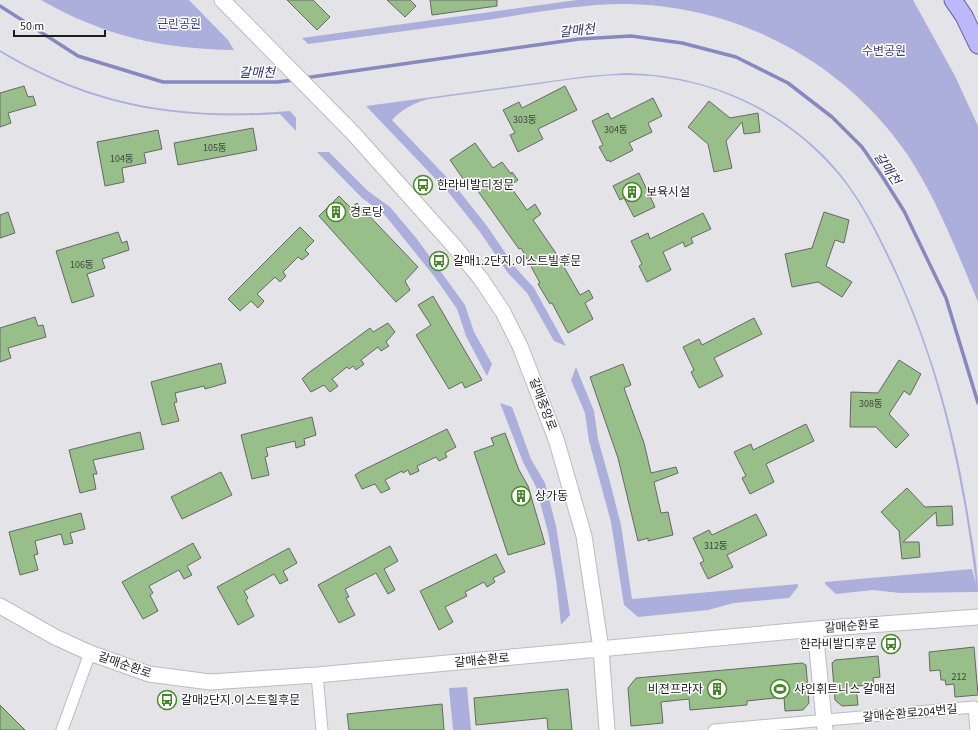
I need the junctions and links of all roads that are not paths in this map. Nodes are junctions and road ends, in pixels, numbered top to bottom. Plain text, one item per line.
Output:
1 (222, 0) edge
2 (953, 0) edge
3 (978, 45) edge
4 (0, 606) edge
5 (978, 617) edge
6 (815, 629) junction
7 (601, 649) junction
8 (90, 653) junction
9 (317, 676) junction
10 (824, 725) edge
11 (62, 730) edge
12 (322, 730) edge
13 (608, 730) edge
14 (714, 730) edge
15 (976, 730) edge

1 - 7 street, 갈매중앙로
2 - 3 main road
4 - 8 street, 갈매순환로
5 - 6 street, 갈매순환로
6 - 7 street, 갈매순환로
6 - 10 street
7 - 9 street, 갈매순환로
7 - 13 street, 갈매중앙로
8 - 9 street, 갈매순환로
8 - 11 street
9 - 12 street
10 - 14 street, 갈매순환로204번길
10 - 15 street, 갈매순환로204번길

